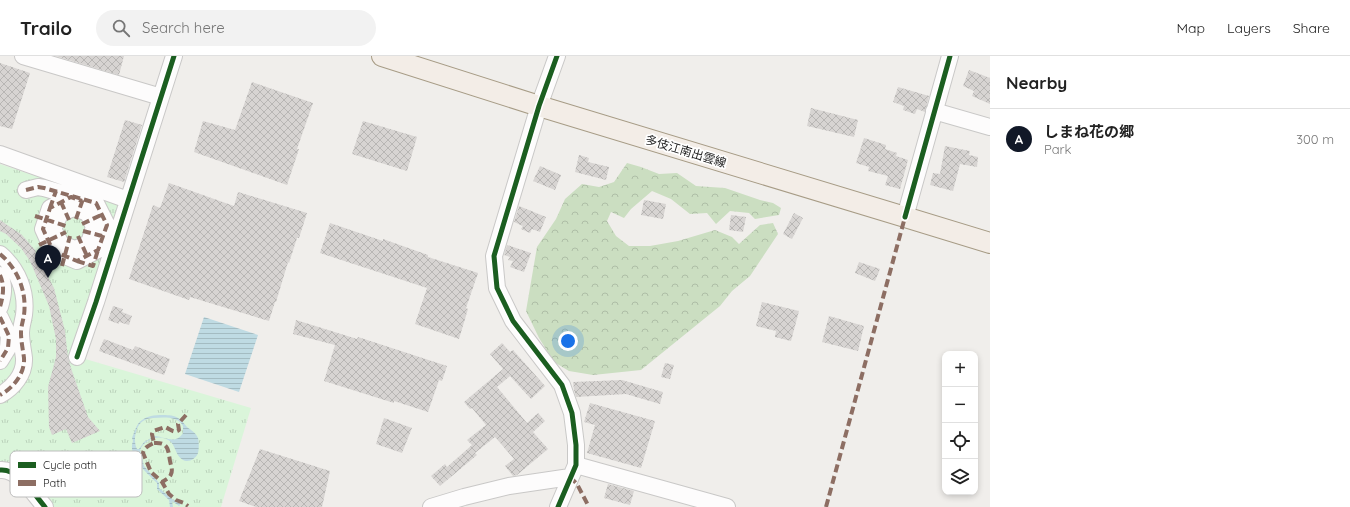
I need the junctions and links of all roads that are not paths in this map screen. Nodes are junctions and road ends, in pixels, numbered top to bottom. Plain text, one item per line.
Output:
1 (23, 56) edge
2 (174, 56) edge
3 (382, 56) edge
4 (557, 56) edge
5 (950, 56) edge
6 (161, 97) junction
7 (539, 106) junction
8 (934, 111) junction
9 (990, 126) edge
10 (0, 154) edge
11 (26, 190) dead end
12 (83, 200) junction
13 (128, 200) junction
14 (905, 217) junction
15 (72, 227) junction
16 (990, 243) edge
17 (38, 245) dead end
18 (0, 254) edge
19 (62, 266) dead end
20 (0, 275) edge
21 (0, 307) edge
22 (0, 317) edge
23 (76, 357) dead end
24 (0, 360) edge
25 (0, 395) edge
26 (0, 470) edge
27 (573, 471) junction
28 (10, 472) edge
29 (36, 497) edge
30 (45, 507) edge
31 (431, 507) edge
32 (558, 507) edge
33 (727, 507) edge

1 - 6 street
2 - 6 street
3 - 7 main road, 多伎江南出雲線
4 - 7 street
5 - 8 street
6 - 13 street
7 - 14 main road, 多伎江南出雲線
7 - 27 street
8 - 9 street
8 - 14 street
10 - 13 street
11 - 15 street
12 - 15 street
12 - 15 street
12 - 15 street
13 - 23 street
14 - 16 main road, 多伎江南出雲線
15 - 17 street
15 - 19 street
18 - 25 street
20 - 21 street
22 - 24 street
26 - 28 street
27 - 31 street
27 - 32 street
27 - 33 street
29 - 30 street

